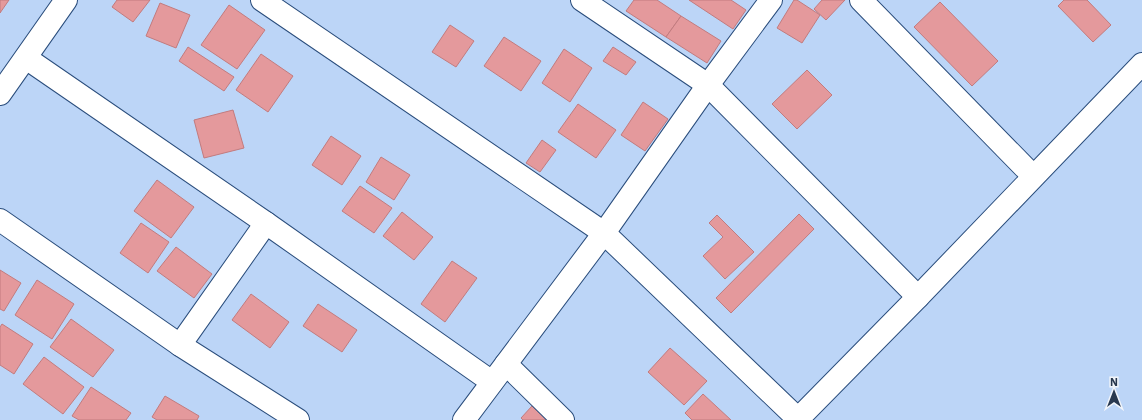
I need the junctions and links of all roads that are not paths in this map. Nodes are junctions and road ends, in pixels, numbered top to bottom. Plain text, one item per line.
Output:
1 (66, 0) edge
2 (262, 0) edge
3 (582, 0) edge
4 (771, 0) edge
5 (860, 0) edge
6 (26, 58) junction
7 (1142, 64) edge
8 (708, 85) junction
9 (0, 94) edge
10 (1033, 176) junction
11 (0, 220) edge
12 (266, 223) junction
13 (604, 233) junction
14 (918, 297) junction
15 (180, 345) junction
16 (506, 364) junction
17 (492, 382) junction
18 (298, 420) edge
19 (464, 420) edge
20 (563, 420) edge
21 (797, 420) edge

1 - 6 street
2 - 13 street
3 - 8 street
4 - 8 street
5 - 10 street
6 - 9 street
6 - 12 street
7 - 10 street
8 - 13 street
8 - 14 street
10 - 14 street
11 - 15 street
12 - 15 street
12 - 17 street
13 - 16 street
13 - 21 street
14 - 21 street
15 - 18 street
16 - 17 street
16 - 20 street
17 - 19 street

